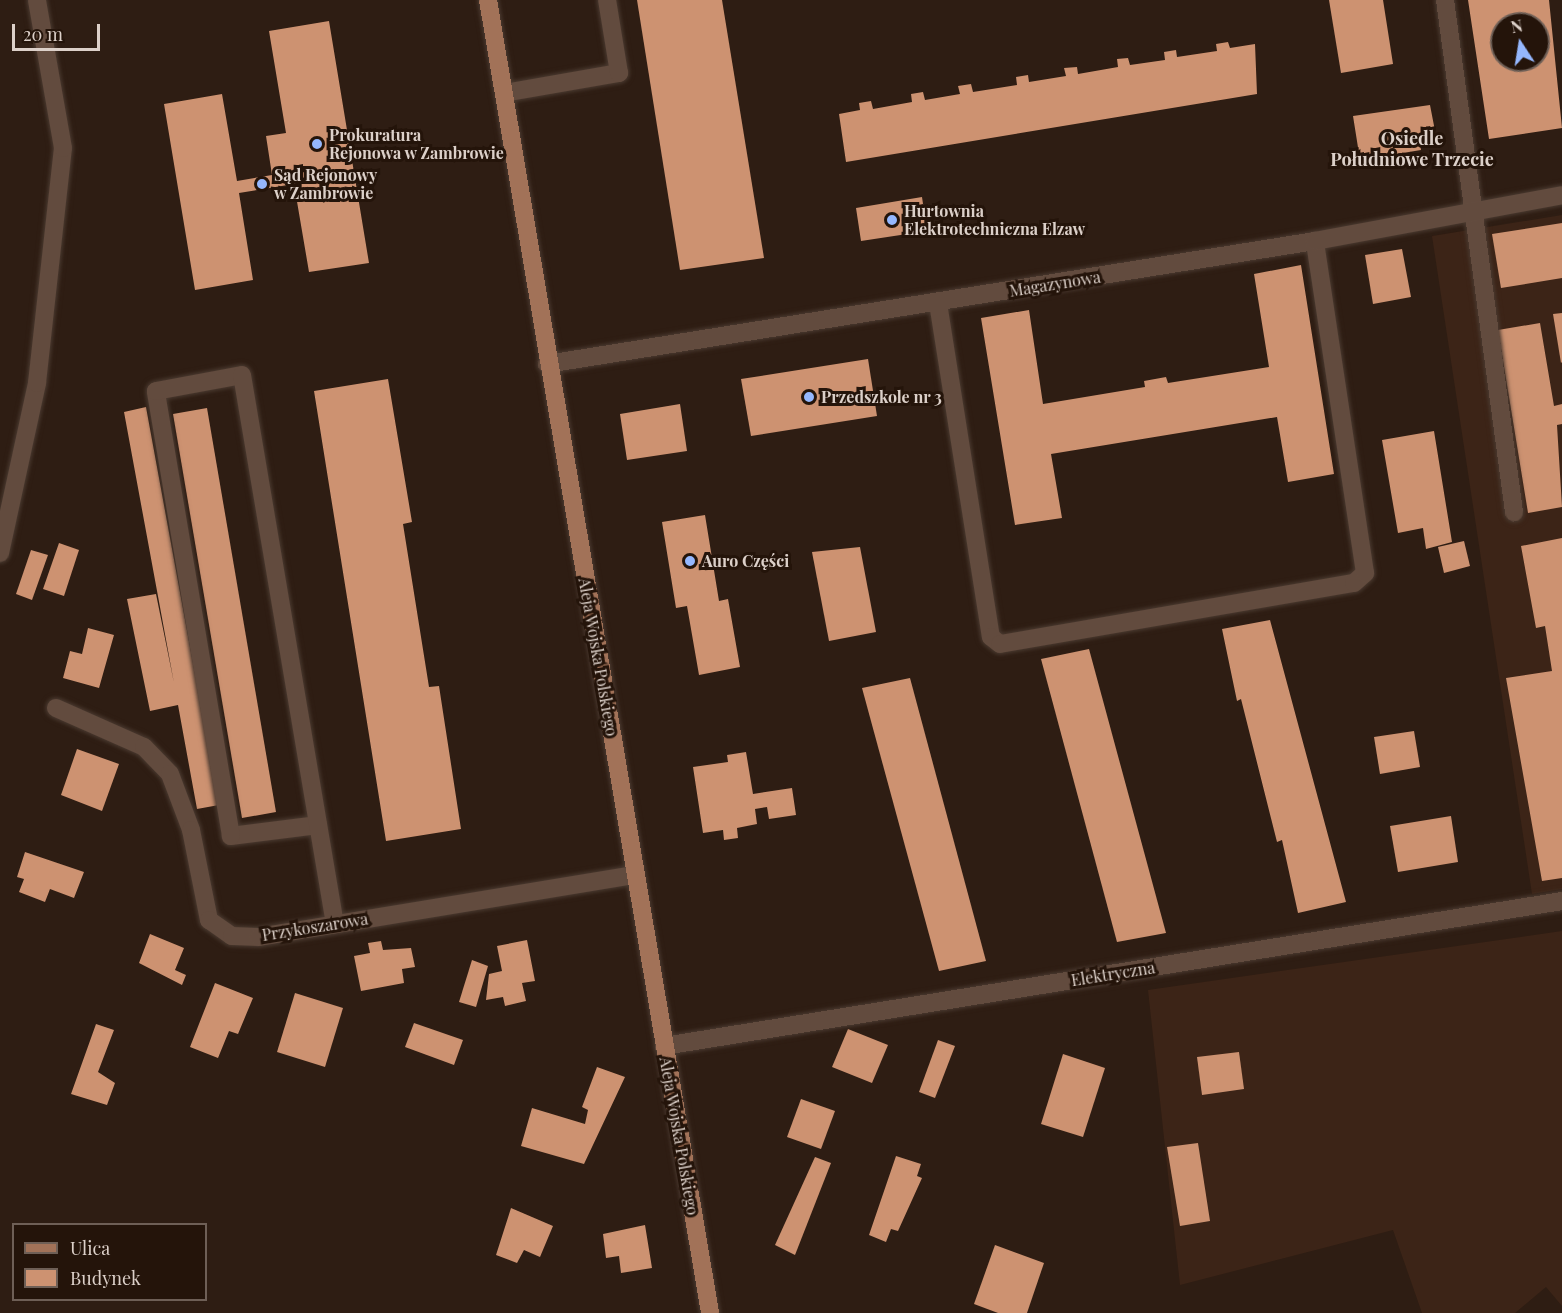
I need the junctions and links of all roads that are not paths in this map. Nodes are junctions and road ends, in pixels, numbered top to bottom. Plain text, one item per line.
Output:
1 (38, 0) edge
2 (488, 0) edge
3 (608, 0) edge
4 (1445, 0) edge
5 (504, 93) junction
6 (1562, 195) edge
7 (1478, 210) junction
8 (1315, 241) junction
9 (938, 303) junction
10 (547, 364) junction
11 (1514, 512) dead end
12 (0, 553) edge
13 (56, 708) dead end
14 (318, 825) junction
15 (635, 874) junction
16 (1562, 901) edge
17 (335, 924) junction
18 (664, 1046) junction
19 (710, 1313) edge

1 - 12 street
2 - 5 main road, Aleja Wojska Polskiego
3 - 5 street
4 - 7 street
5 - 10 main road, Aleja Wojska Polskiego
6 - 7 street, Magazynowa
7 - 8 street, Magazynowa
7 - 11 street
8 - 9 street, Magazynowa
8 - 9 street
9 - 10 street, Magazynowa
10 - 15 main road, Aleja Wojska Polskiego
13 - 17 street, Przykoszarowa
14 - 14 street
14 - 17 street
15 - 17 street, Przykoszarowa
15 - 18 main road, Aleja Wojska Polskiego
16 - 18 street, Elektryczna
18 - 19 main road, Aleja Wojska Polskiego

